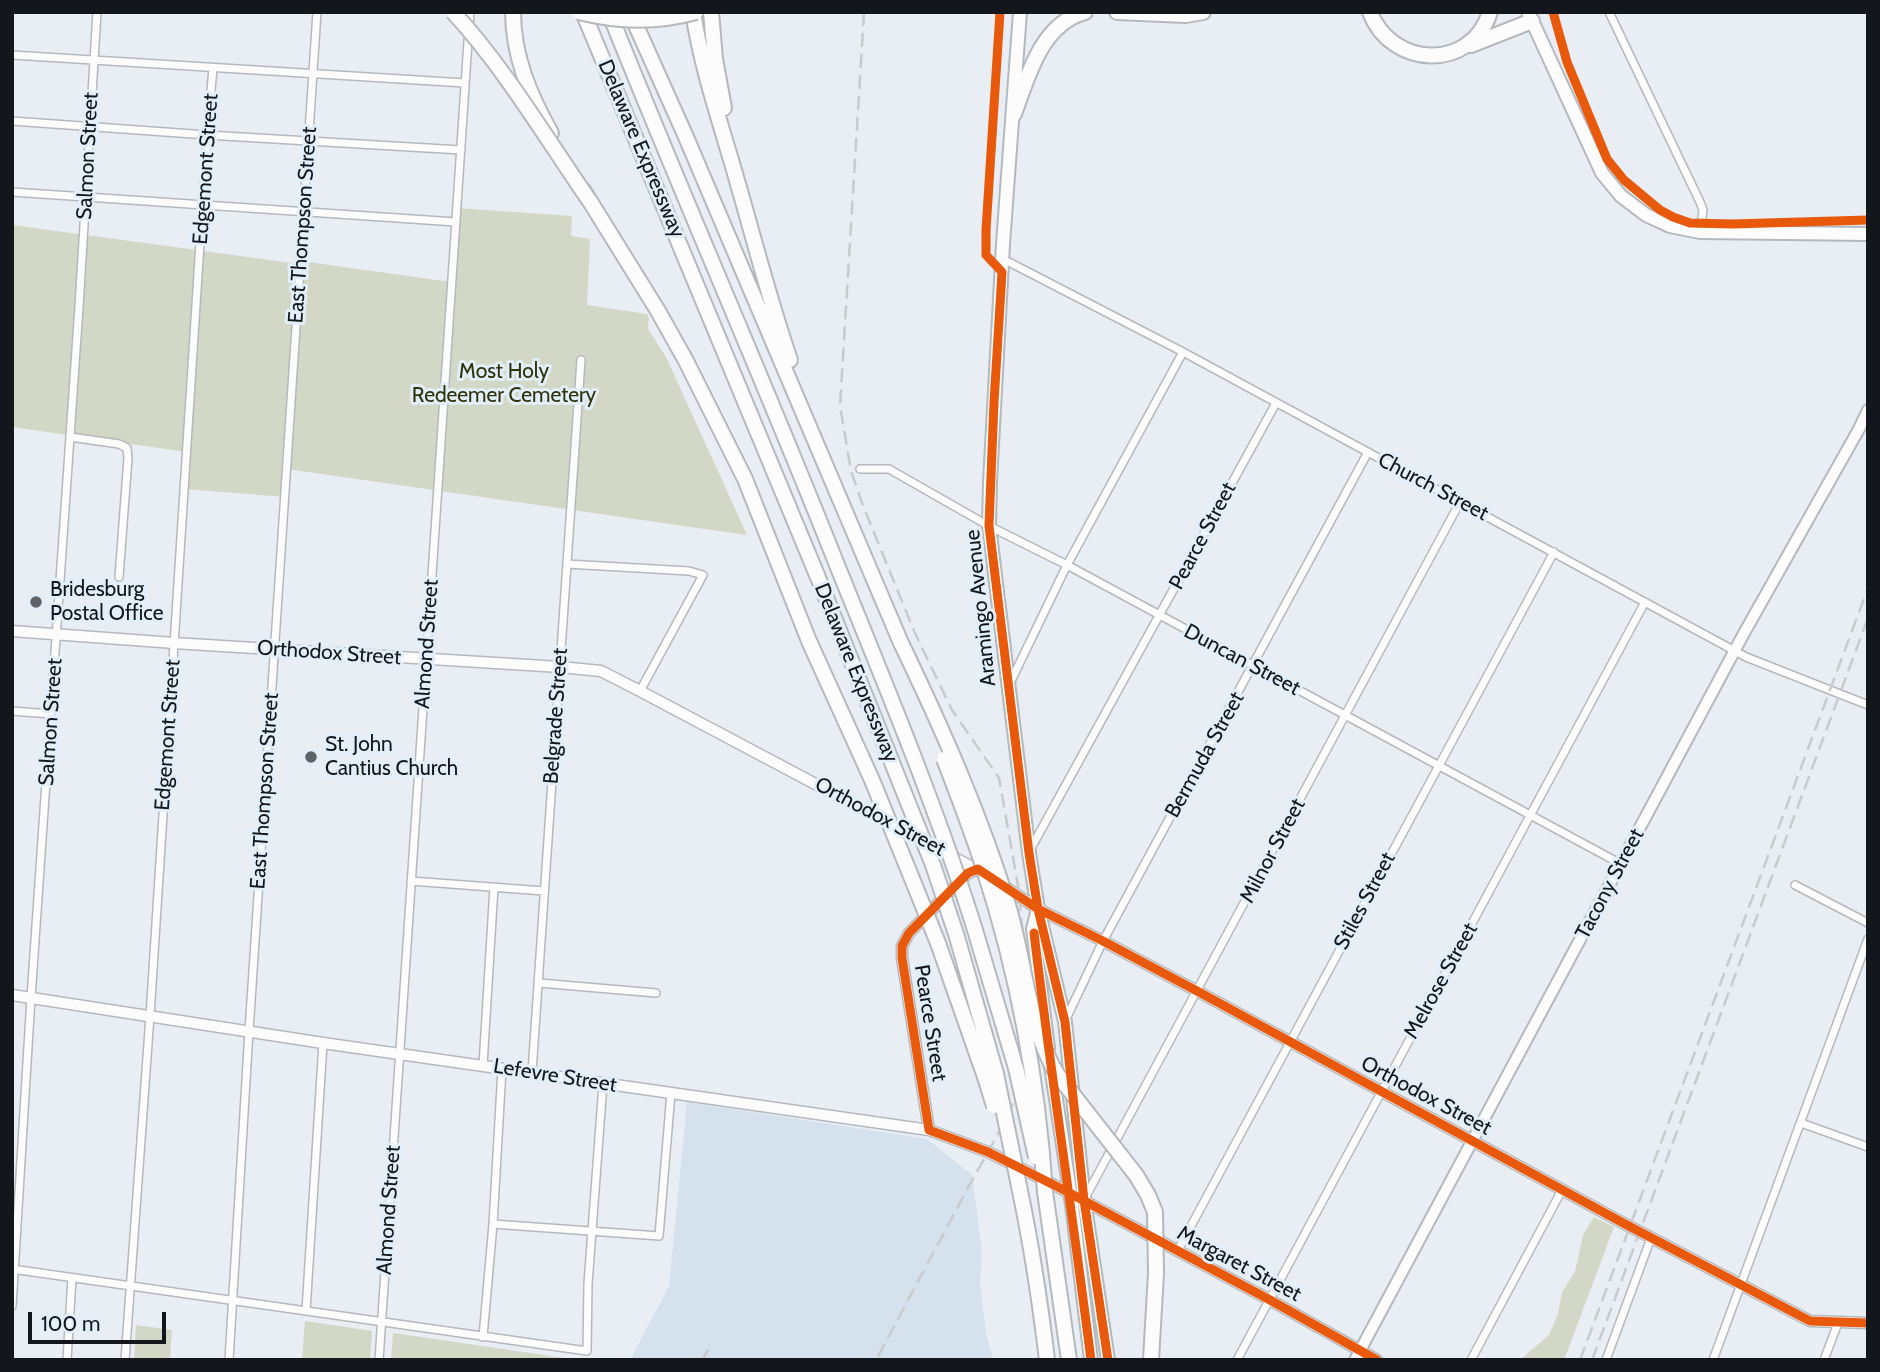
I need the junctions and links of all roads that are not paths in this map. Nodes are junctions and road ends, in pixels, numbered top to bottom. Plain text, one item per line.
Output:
1 (97, 12) edge
2 (317, 12) edge
3 (453, 12) edge
4 (470, 12) edge
5 (513, 12) edge
6 (581, 12) edge
7 (609, 12) edge
8 (630, 12) edge
9 (695, 12) edge
10 (711, 12) edge
11 (1020, 12) edge
12 (1085, 12) edge
13 (1117, 12) edge
14 (1203, 12) edge
15 (1370, 12) edge
16 (1490, 12) edge
17 (1609, 12) edge
18 (1530, 16) edge
19 (1465, 47) junction
20 (12, 55) edge
21 (94, 60) junction
22 (213, 68) junction
23 (313, 75) junction
24 (465, 83) junction
25 (1014, 114) junction
26 (12, 121) edge
27 (89, 126) junction
28 (207, 135) junction
29 (309, 141) junction
30 (461, 150) junction
31 (738, 185) junction
32 (12, 192) edge
33 (86, 197) junction
34 (589, 200) junction
35 (203, 205) junction
36 (304, 213) junction
37 (456, 222) junction
38 (1700, 232) junction
39 (1868, 234) edge
40 (1003, 259) junction
41 (1183, 352) junction
42 (581, 360) dead end
43 (1276, 403) junction
44 (1868, 410) edge
45 (70, 437) junction
46 (1368, 452) junction
47 (827, 467) junction
48 (860, 469) dead end
49 (1460, 502) junction
50 (989, 526) junction
51 (1554, 552) junction
52 (568, 564) junction
53 (1068, 565) junction
54 (119, 577) dead end
55 (1645, 602) junction
56 (1160, 617) junction
57 (12, 631) edge
58 (57, 633) junction
59 (174, 643) junction
60 (901, 643) junction
61 (274, 649) junction
62 (1736, 650) junction
63 (425, 659) junction
64 (560, 667) junction
65 (1254, 667) junction
66 (1008, 688) junction
67 (640, 691) junction
68 (1868, 705) edge
69 (12, 711) edge
70 (51, 714) junction
71 (1346, 716) junction
72 (1438, 765) junction
73 (1531, 815) junction
74 (1029, 853) junction
75 (1620, 864) junction
76 (978, 869) junction
77 (411, 881) junction
78 (1795, 885) dead end
79 (494, 887) junction
80 (544, 891) junction
81 (1038, 909) junction
82 (1868, 923) edge
83 (1868, 939) edge
84 (1103, 942) junction
85 (539, 983) junction
86 (1197, 991) junction
87 (656, 993) dead end
88 (12, 995) edge
89 (31, 998) junction
90 (150, 1016) junction
91 (1065, 1022) junction
92 (249, 1031) junction
93 (1289, 1042) junction
94 (323, 1043) junction
95 (400, 1054) junction
96 (483, 1065) junction
97 (502, 1069) junction
98 (532, 1072) junction
99 (990, 1076) junction
100 (603, 1084) junction
101 (1381, 1091) junction
102 (671, 1093) junction
103 (1801, 1123) junction
104 (929, 1130) junction
105 (12, 1139) edge
106 (23, 1140) junction
107 (1473, 1141) junction
108 (1868, 1147) edge
109 (1562, 1190) junction
110 (1045, 1192) junction
111 (1070, 1192) junction
112 (1084, 1200) junction
113 (493, 1224) junction
114 (591, 1231) junction
115 (1651, 1238) junction
116 (1178, 1252) junction
117 (13, 1269) edge
118 (72, 1278) junction
119 (1741, 1285) junction
120 (130, 1286) junction
121 (1270, 1300) junction
122 (232, 1301) junction
123 (12, 1306) edge
124 (306, 1311) junction
125 (381, 1322) junction
126 (1838, 1323) junction
127 (1868, 1323) edge
128 (483, 1337) junction
129 (1358, 1355) edge
130 (67, 1360) edge
131 (125, 1360) edge
132 (229, 1360) edge
133 (379, 1360) edge
134 (1047, 1360) edge
135 (1069, 1360) edge
136 (1091, 1360) edge
137 (1108, 1360) edge
138 (1151, 1360) edge
139 (1237, 1360) edge
140 (1377, 1360) edge
141 (1471, 1360) edge
142 (1606, 1360) edge
143 (1713, 1360) edge
144 (1824, 1360) edge

1 - 21 street, Salmon Street
2 - 23 street, East Thompson Street
3 - 34 highway, bridge
4 - 24 street, Almond Street
5 - 34 highway, bridge
6 - 9 highway, bridge
6 - 99 highway, Delaware Expressway, bridge
7 - 110 highway, Delaware Expressway, bridge
8 - 47 highway
9 - 31 highway
10 - 31 highway
11 - 25 main road, Aramingo Avenue
12 - 25 highway
13 - 14 highway
15 - 19 highway
16 - 19 highway
17 - 38 street
18 - 19 highway
18 - 38 main road
20 - 21 street
21 - 22 street
21 - 27 street, Salmon Street
22 - 23 street
22 - 28 street, Edgemont Street
23 - 24 street
23 - 29 street, East Thompson Street
24 - 30 street, Almond Street
25 - 40 main road, Aramingo Avenue
26 - 27 street
27 - 28 street
27 - 33 street, Salmon Street
28 - 29 street
28 - 35 street, Edgemont Street
29 - 30 street
29 - 36 street, East Thompson Street
30 - 37 street, Almond Street
31 - 47 highway
32 - 33 street
33 - 35 street
33 - 45 street, Salmon Street
34 - 99 highway, bridge
35 - 36 street
35 - 59 street, Edgemont Street
36 - 37 street
36 - 61 street, East Thompson Street
37 - 63 street, Almond Street
38 - 39 main road
40 - 41 street, Church Street
40 - 50 main road, Aramingo Avenue
41 - 43 street, Church Street
41 - 53 street
42 - 52 street, Belgrade Street
43 - 46 street, Church Street
43 - 56 street, Pearce Street
44 - 62 main road, Tacony Street
45 - 54 street
45 - 58 street, Salmon Street
46 - 49 street, Church Street
46 - 65 street, Bermuda Street
47 - 60 highway
48 - 50 street, Duncan Street
49 - 51 street, Church Street
49 - 71 street, Milnor Street
50 - 53 street, Duncan Street
50 - 66 main road, Aramingo Avenue
51 - 55 street, Church Street
51 - 72 street, Stiles Street
52 - 64 street, Belgrade Street
52 - 67 street
53 - 56 street, Duncan Street
53 - 66 street
55 - 62 street, Church Street
55 - 73 street, Melrose Street
56 - 65 street, Duncan Street
56 - 74 street, Pearce Street
57 - 58 street, Orthodox Street
58 - 59 street, Orthodox Street
58 - 70 street, Salmon Street
59 - 61 street, Orthodox Street
59 - 90 street, Edgemont Street
60 - 110 highway, bridge
60 - 138 highway, bridge
61 - 63 street, Orthodox Street
61 - 92 street, East Thompson Street
62 - 68 street, Church Street
62 - 75 main road, Tacony Street
63 - 64 street, Orthodox Street
63 - 77 street, Almond Street
64 - 67 street, Orthodox Street
64 - 80 street, Belgrade Street
65 - 71 street, Duncan Street
65 - 84 street, Bermuda Street
66 - 74 main road, Aramingo Avenue
67 - 76 street, Orthodox Street
69 - 70 street
70 - 89 street, Salmon Street
71 - 72 street, Duncan Street
71 - 86 street, Milnor Street
72 - 73 street, Duncan Street
72 - 93 street, Stiles Street
73 - 75 street, Duncan Street
73 - 101 street, Melrose Street
74 - 81 main road, Aramingo Avenue
75 - 107 main road, Tacony Street
76 - 81 street, Orthodox Street
76 - 104 street, Pearce Street
77 - 79 street
77 - 95 street, Almond Street
78 - 82 street
79 - 80 street
79 - 96 street
80 - 85 street, Belgrade Street
81 - 84 street, Orthodox Street
81 - 91 main road
81 - 111 main road
83 - 103 street
84 - 86 street, Orthodox Street
84 - 91 street, Bermuda Street
85 - 87 street
85 - 98 street, Belgrade Street
86 - 93 street, Orthodox Street
86 - 112 street, Milnor Street
88 - 89 street, Lefevre Street
89 - 90 street, Lefevre Street
89 - 106 street, Salmon Street
90 - 92 street, Lefevre Street
90 - 120 street, Edgemont Street
91 - 112 main road
92 - 94 street, Lefevre Street
92 - 122 street, East Thompson Street
93 - 101 street, Orthodox Street
93 - 116 street, Stiles Street
94 - 95 street, Lefevre Street
94 - 124 street
95 - 96 street, Lefevre Street
95 - 125 street, Almond Street
96 - 97 street, Lefevre Street
97 - 98 street, Lefevre Street
97 - 113 street
98 - 100 street, Lefevre Street
99 - 134 highway, bridge
100 - 102 street, Lefevre Street
100 - 114 street
101 - 107 street, Orthodox Street
101 - 121 street, Melrose Street
102 - 104 street, Lefevre Street
102 - 114 street
103 - 108 street
103 - 119 street
104 - 111 street, Lefevre Street
105 - 106 street
106 - 117 street, Salmon Street
107 - 109 street, Orthodox Street
107 - 129 main road, Tacony Street
109 - 115 street, Orthodox Street
109 - 141 street
110 - 135 highway, Delaware Expressway
111 - 112 street, Lefevre Street
111 - 136 main road
112 - 116 street, Margaret Street
112 - 137 main road
113 - 114 street
113 - 128 street
114 - 128 street
115 - 119 street, Orthodox Street
115 - 142 street
116 - 121 street, Margaret Street
117 - 118 street
117 - 123 street, Salmon Street
118 - 120 street
118 - 130 street
119 - 126 street, Orthodox Street
119 - 143 street
120 - 122 street
120 - 131 street, Edgemont Street
121 - 129 street, Margaret Street
121 - 139 street, Melrose Street
122 - 124 street
122 - 132 street, East Thompson Street
124 - 125 street
125 - 128 street
125 - 133 street, Almond Street
126 - 127 street, Orthodox Street
126 - 144 street
129 - 140 street, Margaret Street

